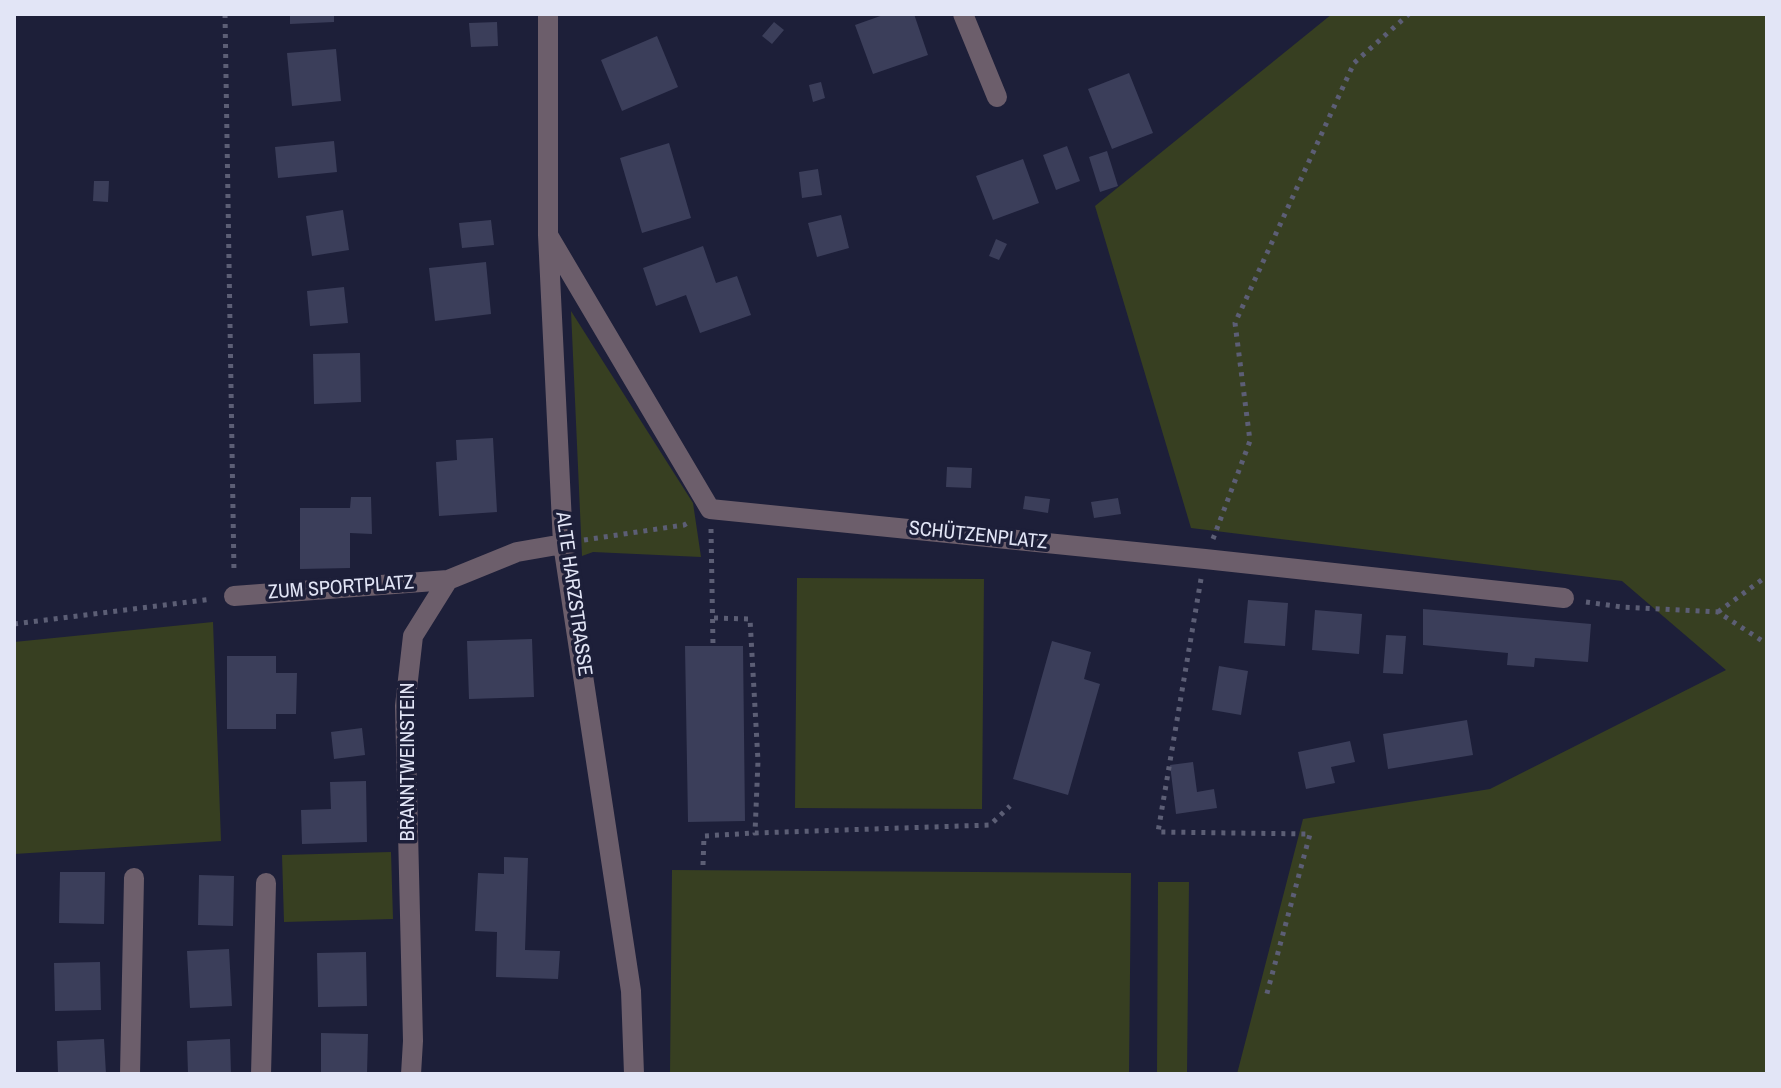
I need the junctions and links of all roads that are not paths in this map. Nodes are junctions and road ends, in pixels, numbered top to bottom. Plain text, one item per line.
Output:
1 (548, 14) edge
2 (963, 14) edge
3 (997, 97) dead end
4 (548, 235) junction
5 (563, 544) junction
6 (448, 580) junction
7 (234, 596) road end
8 (1564, 598) road end
9 (134, 878) dead end
10 (266, 883) dead end
11 (130, 1074) edge
12 (261, 1074) edge
13 (411, 1074) edge
14 (634, 1074) edge

1 - 4 street, ALTE HARZSTRASSE
2 - 3 street
4 - 5 street, ALTE HARZSTRASSE
4 - 8 street, SCHÜTZENPLATZ
5 - 6 street
5 - 14 street, ALTE HARZSTRASSE
6 - 7 street, ZUM SPORTPLATZ
6 - 13 street, BRANNTWEINSTEIN
9 - 11 street
10 - 12 street

